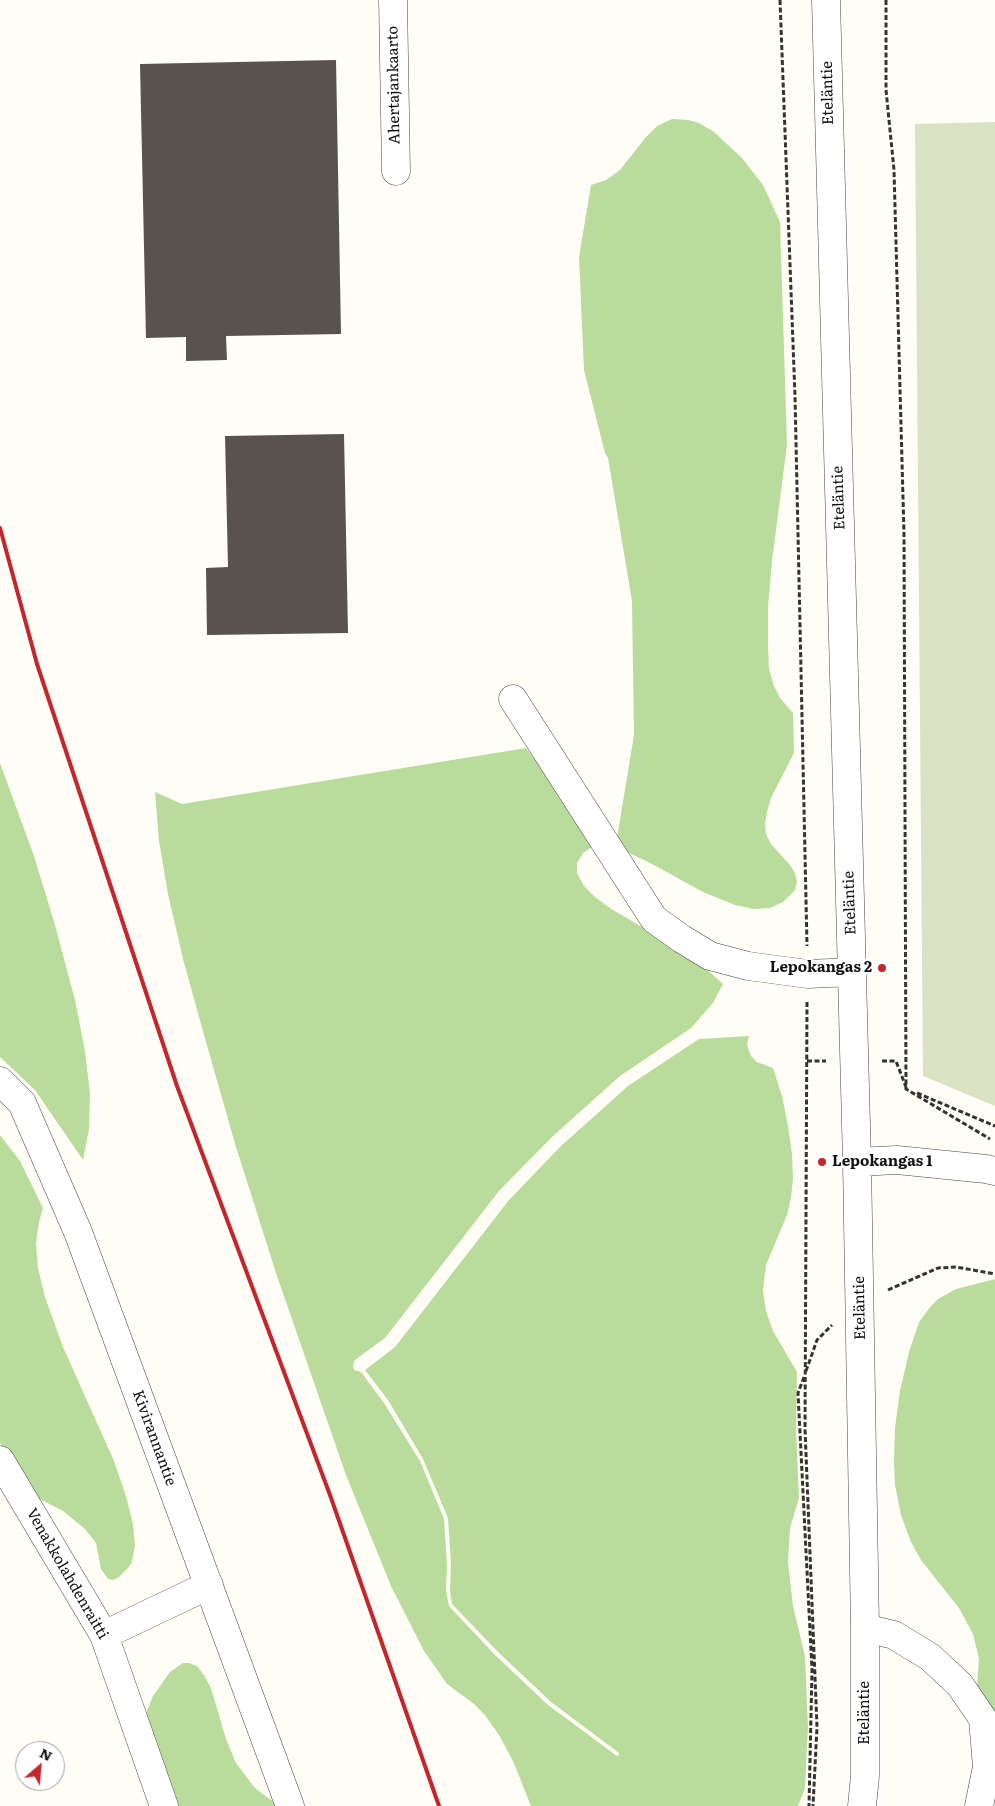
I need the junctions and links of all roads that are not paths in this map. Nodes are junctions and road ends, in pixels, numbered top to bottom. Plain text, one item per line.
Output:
1 (393, 0) edge
2 (826, 0) edge
3 (396, 171) dead end
4 (513, 699) dead end
5 (852, 972) junction
6 (0, 1081) edge
7 (857, 1162) junction
8 (995, 1172) edge
9 (0, 1460) edge
10 (209, 1585) junction
11 (865, 1628) junction
12 (104, 1635) junction
13 (164, 1806) edge
14 (290, 1806) edge
15 (862, 1806) edge
16 (979, 1806) edge

1 - 3 street, Ahertajankaarto
2 - 5 street, Eteläntie
4 - 5 street
5 - 7 street, Eteläntie
6 - 10 street, Kivirannantie
7 - 8 street
7 - 11 street, Eteläntie
9 - 12 street, Venakkolahdenraitti
10 - 12 street
10 - 14 street, Kivirannantie
11 - 15 street, Eteläntie
11 - 16 street
12 - 13 street, Venakkolahdenraitti

